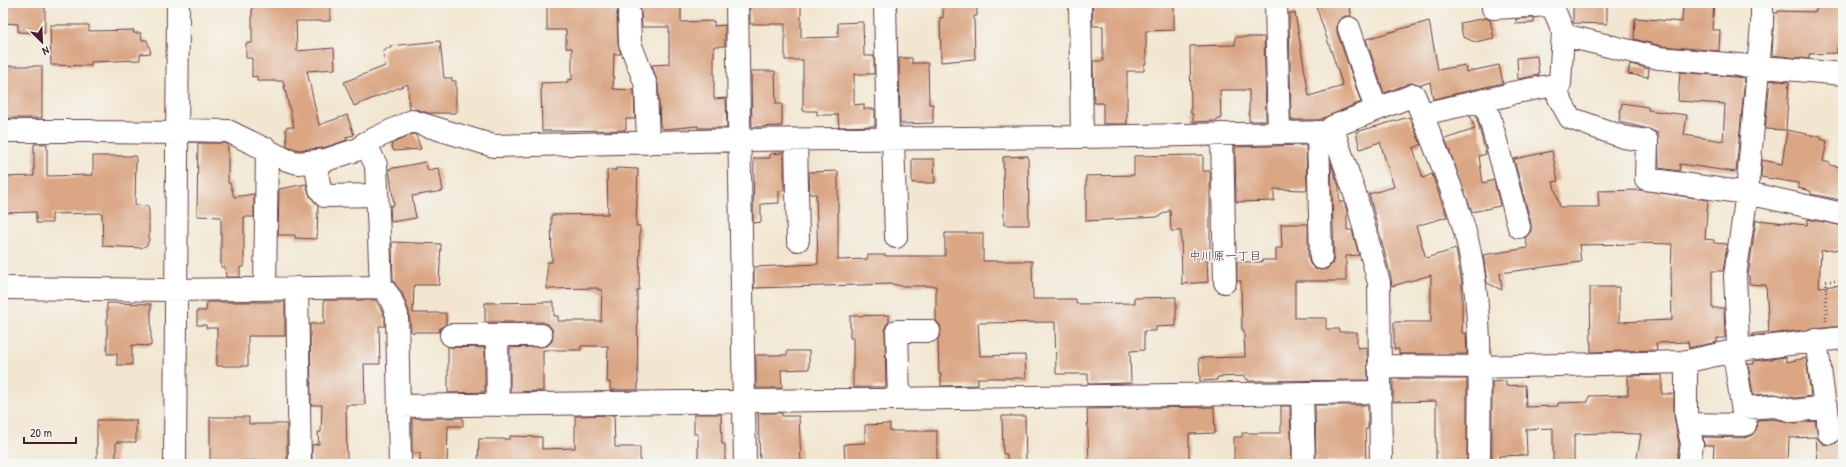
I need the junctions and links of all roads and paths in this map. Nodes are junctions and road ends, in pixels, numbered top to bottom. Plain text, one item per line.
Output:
1 (178, 3) edge
2 (737, 3) edge
3 (885, 3) edge
4 (1080, 3) edge
5 (1276, 3) edge
6 (1762, 3) edge
7 (1552, 4) edge
8 (1494, 8) dead end
9 (629, 14) dead end
10 (1349, 28) dead end
11 (1563, 35) junction
12 (1758, 67) junction
13 (1843, 74) edge
14 (1557, 85) junction
15 (1485, 100) junction
16 (1376, 110) junction
17 (1422, 114) junction
18 (3, 131) edge
19 (176, 132) junction
20 (1326, 132) junction
21 (1279, 133) junction
22 (1222, 134) junction
23 (1082, 137) junction
24 (890, 139) junction
25 (739, 140) junction
26 (796, 140) junction
27 (365, 143) junction
28 (648, 143) junction
29 (267, 149) junction
30 (315, 162) junction
31 (1747, 193) junction
32 (377, 195) junction
33 (1843, 214) edge
34 (1519, 227) dead end
35 (896, 237) dead end
36 (798, 240) dead end
37 (1321, 258) dead end
38 (1843, 281) edge
39 (1225, 282) dead end
40 (381, 287) junction
41 (3, 288) edge
42 (297, 288) junction
43 (265, 289) junction
44 (175, 290) junction
45 (929, 331) dead end
46 (451, 335) dead end
47 (497, 335) junction
48 (541, 335) dead end
49 (1828, 339) edge
50 (1738, 350) junction
51 (1686, 361) junction
52 (1379, 366) junction
53 (1478, 367) junction
54 (1379, 392) junction
55 (1302, 393) junction
56 (899, 399) junction
57 (744, 401) junction
58 (498, 405) junction
59 (399, 406) junction
60 (1825, 407) junction
61 (1743, 408) junction
62 (1688, 424) junction
63 (1829, 433) dead end
64 (175, 464) edge
65 (300, 464) edge
66 (400, 464) edge
67 (745, 464) edge
68 (1304, 464) edge
69 (1381, 464) edge
70 (1479, 464) edge
71 (1689, 464) edge

1 - 19 street
2 - 25 street
3 - 24 street
4 - 23 street
5 - 21 street
6 - 12 street
7 - 8 street
7 - 11 street
9 - 28 street
10 - 16 street
11 - 12 street
11 - 14 street
12 - 13 street
12 - 31 street
14 - 15 street
14 - 31 street
15 - 17 street
15 - 34 street
16 - 17 street
16 - 20 street
17 - 53 street
18 - 19 street
19 - 29 street
19 - 44 street
20 - 21 street
20 - 37 street
20 - 52 street
21 - 22 street
22 - 23 street
22 - 39 street
23 - 24 street
24 - 26 street
24 - 35 street
25 - 26 street
25 - 28 street
25 - 57 street
26 - 36 street
27 - 28 street
27 - 30 street
27 - 32 street
29 - 30 street
29 - 43 street
30 - 32 street
31 - 33 street
31 - 50 street
32 - 40 street
38 - 49 path
40 - 42 street
40 - 59 street
41 - 44 street
42 - 43 street
42 - 65 street
43 - 44 street
44 - 64 street
45 - 56 street
46 - 47 street
47 - 48 street
47 - 58 street
49 - 50 street
49 - 60 street
50 - 51 street
50 - 61 street
51 - 53 street
51 - 62 street
52 - 53 street
52 - 54 street
53 - 70 street
54 - 55 street
54 - 69 street
55 - 56 street
55 - 68 street
56 - 57 street
57 - 58 street
57 - 67 street
58 - 59 street
59 - 66 street
60 - 61 street
60 - 63 street
61 - 62 street
62 - 71 street

